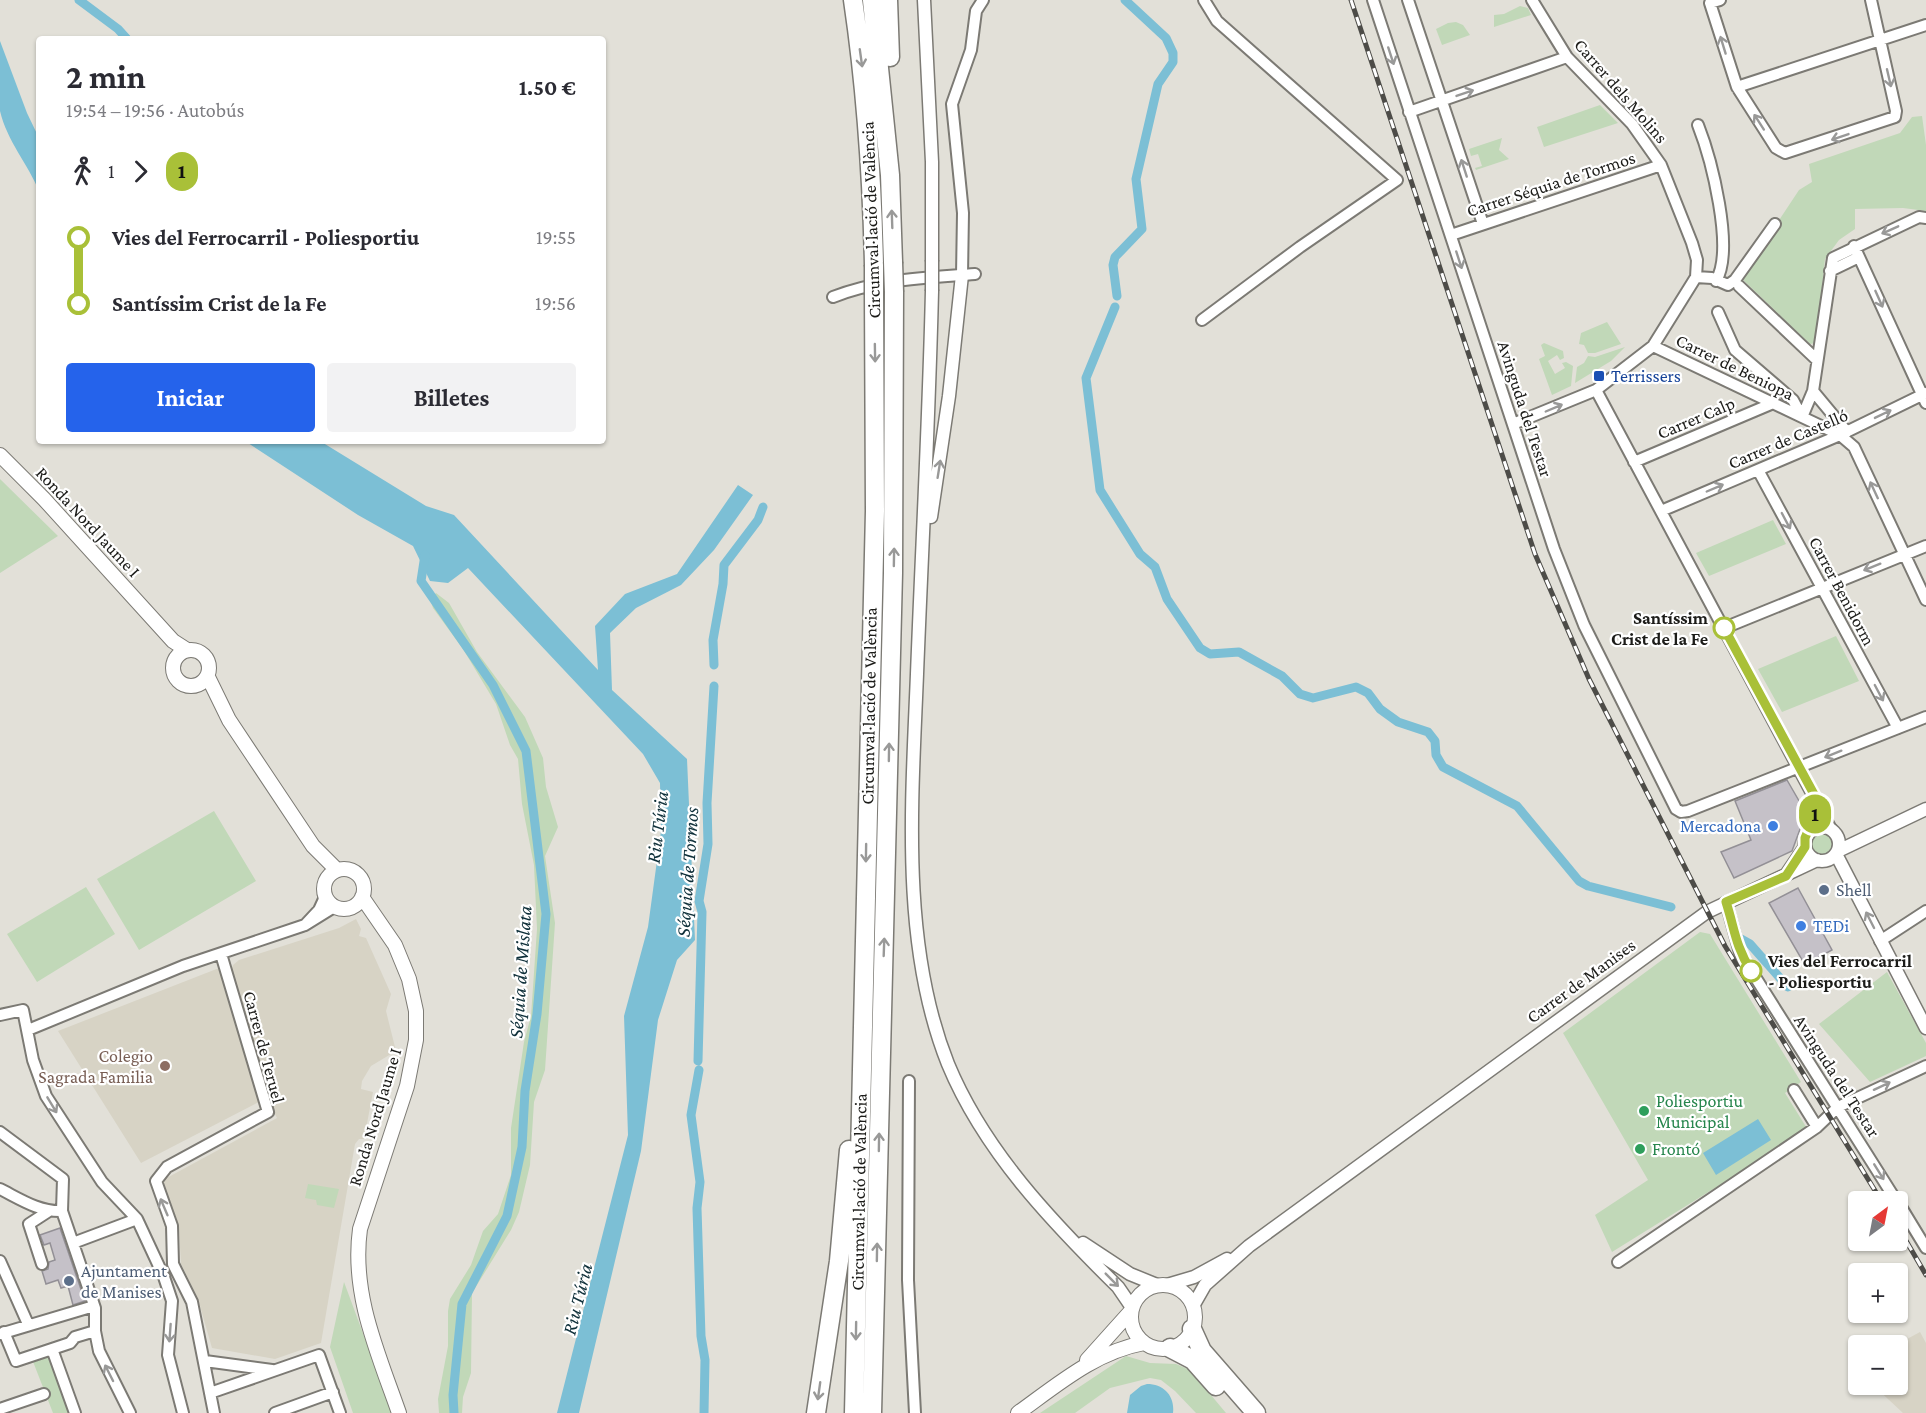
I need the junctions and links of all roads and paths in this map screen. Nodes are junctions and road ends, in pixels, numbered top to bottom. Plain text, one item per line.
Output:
1 (853, 0) edge
2 (872, 0) edge
3 (888, 0) edge
4 (924, 0) edge
5 (983, 0) edge
6 (1204, 0) edge
7 (1372, 0) edge
8 (1408, 0) edge
9 (1532, 0) edge
10 (1871, 0) edge
11 (1715, 2) edge
12 (1926, 24) edge
13 (1880, 40) junction
14 (1566, 57) junction
15 (1737, 87) junction
16 (1442, 101) junction
17 (1409, 112) junction
18 (1698, 125) dead end
19 (1662, 165) junction
20 (890, 175) junction
21 (1926, 218) edge
22 (1483, 224) junction
23 (1775, 224) dead end
24 (1451, 235) junction
25 (1854, 246) junction
26 (1859, 256) junction
27 (1830, 271) junction
28 (975, 274) dead end
29 (962, 275) junction
30 (1696, 277) junction
31 (1716, 281) junction
32 (1739, 286) dead end
33 (833, 297) dead end
34 (1718, 312) dead end
35 (1202, 320) dead end
36 (1653, 346) junction
37 (1817, 360) junction
38 (1596, 390) junction
39 (1813, 391) junction
40 (1925, 397) edge
41 (1771, 404) junction
42 (1802, 417) junction
43 (1513, 424) junction
44 (1844, 434) junction
45 (0, 455) edge
46 (1634, 462) junction
47 (1758, 470) junction
48 (1661, 510) junction
49 (1926, 546) edge
50 (923, 547) junction
51 (1904, 554) junction
52 (1822, 588) junction
53 (1926, 600) edge
54 (149, 615) junction
55 (1724, 628) junction
56 (187, 650) junction
57 (173, 664) junction
58 (208, 677) junction
59 (192, 687) junction
60 (1926, 717) edge
61 (229, 720) junction
62 (1898, 728) junction
63 (1800, 768) junction
64 (1816, 798) junction
65 (1926, 809) edge
66 (1811, 830) junction
67 (1834, 833) junction
68 (1861, 839) junction
69 (314, 846) junction
70 (1805, 847) junction
71 (1837, 852) junction
72 (1817, 860) junction
73 (337, 870) junction
74 (1786, 876) junction
75 (328, 896) junction
76 (359, 902) junction
77 (1726, 902) junction
78 (1926, 911) edge
79 (864, 937) junction
80 (1880, 940) junction
81 (221, 954) junction
82 (0, 1015) edge
83 (1926, 1028) edge
84 (28, 1030) junction
85 (1926, 1066) edge
86 (909, 1081) dead end
87 (1794, 1090) dead end
88 (1838, 1107) junction
89 (1817, 1127) junction
90 (0, 1132) edge
91 (0, 1190) edge
92 (1890, 1191) edge
93 (49, 1211) junction
94 (62, 1211) junction
95 (137, 1219) junction
96 (1908, 1219) edge
97 (1061, 1226) junction
98 (72, 1240) junction
99 (1249, 1246) junction
100 (1926, 1248) edge
101 (0, 1261) edge
102 (1618, 1262) dead end
103 (42, 1264) dead end
104 (173, 1264) junction
105 (161, 1269) junction
106 (1162, 1285) junction
107 (94, 1306) junction
108 (1193, 1306) junction
109 (1131, 1309) junction
110 (28, 1324) junction
111 (1192, 1329) junction
112 (95, 1331) junction
113 (2, 1333) edge
114 (1144, 1343) junction
115 (1170, 1348) junction
116 (52, 1349) junction
117 (205, 1361) junction
118 (249, 1367) junction
119 (1077, 1370) junction
120 (275, 1371) junction
121 (253, 1378) junction
122 (333, 1392) junction
123 (210, 1393) junction
124 (44, 1394) dead end
125 (0, 1409) edge
126 (13, 1410) edge
127 (75, 1413) edge
128 (130, 1413) edge
129 (183, 1413) edge
130 (214, 1413) edge
131 (275, 1413) edge
132 (340, 1413) edge
133 (399, 1413) edge
134 (816, 1413) edge
135 (854, 1413) edge
136 (872, 1413) edge
137 (915, 1413) edge
138 (1018, 1413) edge
139 (1240, 1413) edge
140 (1256, 1413) edge

1 -> 79 highway, Circumval·lació de València, bridge
2 - 20 highway, Circumval·lació de València
3 - 20 highway
4 - 50 street, bridge
5 - 29 street
6 - 35 street
7 -> 17 street, Avinguda del Testar
8 - 16 street
9 - 14 street, Carrer dels Molins
10 - 13 street
15 -> 11 street
12 - 13 street
13 - 15 street
13 -> 15 street
16 -> 14 street
14 - 19 street, Carrer dels Molins
16 - 17 street
22 -> 16 street
17 - 24 street, Avinguda del Testar
18 - 31 street
19 - 22 street, Carrer Séquia de Tormos
19 - 30 street, Carrer dels Molins
136 -> 20 highway, Circumval·lació de València, bridge
21 -> 25 street
22 - 24 street, Carrer Séquia de Tormos
23 - 31 street
24 -> 43 street, Avinguda del Testar
25 - 26 street
25 - 27 street
26 - 27 street
26 -> 40 street
27 - 37 street
28 - 29 street
29 - 33 street
50 -> 29 street
30 - 31 street
30 - 36 street
32 - 37 street
34 - 42 street
36 - 38 street
36 - 41 street, Carrer de Beniopa
37 - 39 street
43 -> 38 street
38 - 46 street
39 - 42 street
39 - 44 street
44 -> 40 street, Carrer de Castelló
41 - 42 street, Carrer de Beniopa
41 - 46 street, Carrer Calp
42 - 44 street
43 - 63 street, Avinguda del Testar
44 - 47 street, Carrer de Castelló
51 -> 44 street
45 - 54 main road, Ronda Nord Jaume I
46 - 48 street
48 -> 47 street, Carrer de Castelló
47 -> 52 street, Carrer Benidorm
48 - 55 street
49 - 51 street
50 - 97 street
51 -> 52 street
51 - 53 street
52 - 55 street
52 -> 62 street, Carrer Benidorm
54 - 56 main road, Ronda Nord Jaume I
54 - 57 main road, Ronda Nord Jaume I
55 - 63 street
56 - 57 main road
56 - 58 main road
57 - 59 main road
58 - 59 main road
58 - 61 main road
59 - 61 main road
60 - 62 street
61 - 69 main road
62 -> 63 street
63 - 64 street
64 - 66 street
64 - 67 street
65 - 68 street
66 - 67 street
66 - 70 street
67 - 68 street
67 - 71 street
68 - 71 street
69 - 73 main road
69 - 75 main road
70 - 72 street
70 - 74 street
71 - 72 street
80 -> 71 street
72 - 74 street, Carrer de Manises
73 - 75 main road
73 - 76 main road
74 - 77 street, Carrer de Manises
75 - 76 main road
75 - 81 street
76 - 133 main road, Ronda Nord Jaume I
77 - 88 street, Avinguda del Testar
77 - 99 street, Carrer de Manises
78 - 80 street
79 -> 134 highway
79 -> 135 highway, Circumval·lació de València
80 - 83 street
81 - 84 street
104 -> 81 street, Carrer de Teruel
82 - 84 street
84 -> 95 street
88 -> 85 street
86 - 137 street
87 - 89 street
88 - 89 street
88 -> 92 street, Avinguda del Testar
89 - 102 street
90 - 94 street
91 - 93 street
93 - 94 street
93 - 103 street
94 - 98 street
95 - 98 street
95 - 105 street
96 - 100 street, Avinguda del Testar
97 - 106 street
97 -> 109 street
98 - 107 street
99 - 106 street
99 - 108 street
101 - 110 street
104 - 105 street
104 - 117 street
105 -> 129 street
106 - 108 main road
106 - 109 main road
107 - 110 street
107 - 112 street
108 - 111 main road
109 - 114 main road
109 - 119 main road
110 - 113 street
111 - 115 main road
111 - 140 highway
112 - 116 street
128 -> 112 street
113 - 116 street
114 - 115 main road
114 - 119 main road
115 - 139 highway
116 - 127 street
117 - 118 street
117 - 123 street
118 - 120 street
118 - 121 street
119 - 138 main road
120 - 121 street
120 - 122 street
121 - 123 street
122 - 131 street
122 - 132 street
123 - 130 street
124 - 126 street
125 - 126 street

